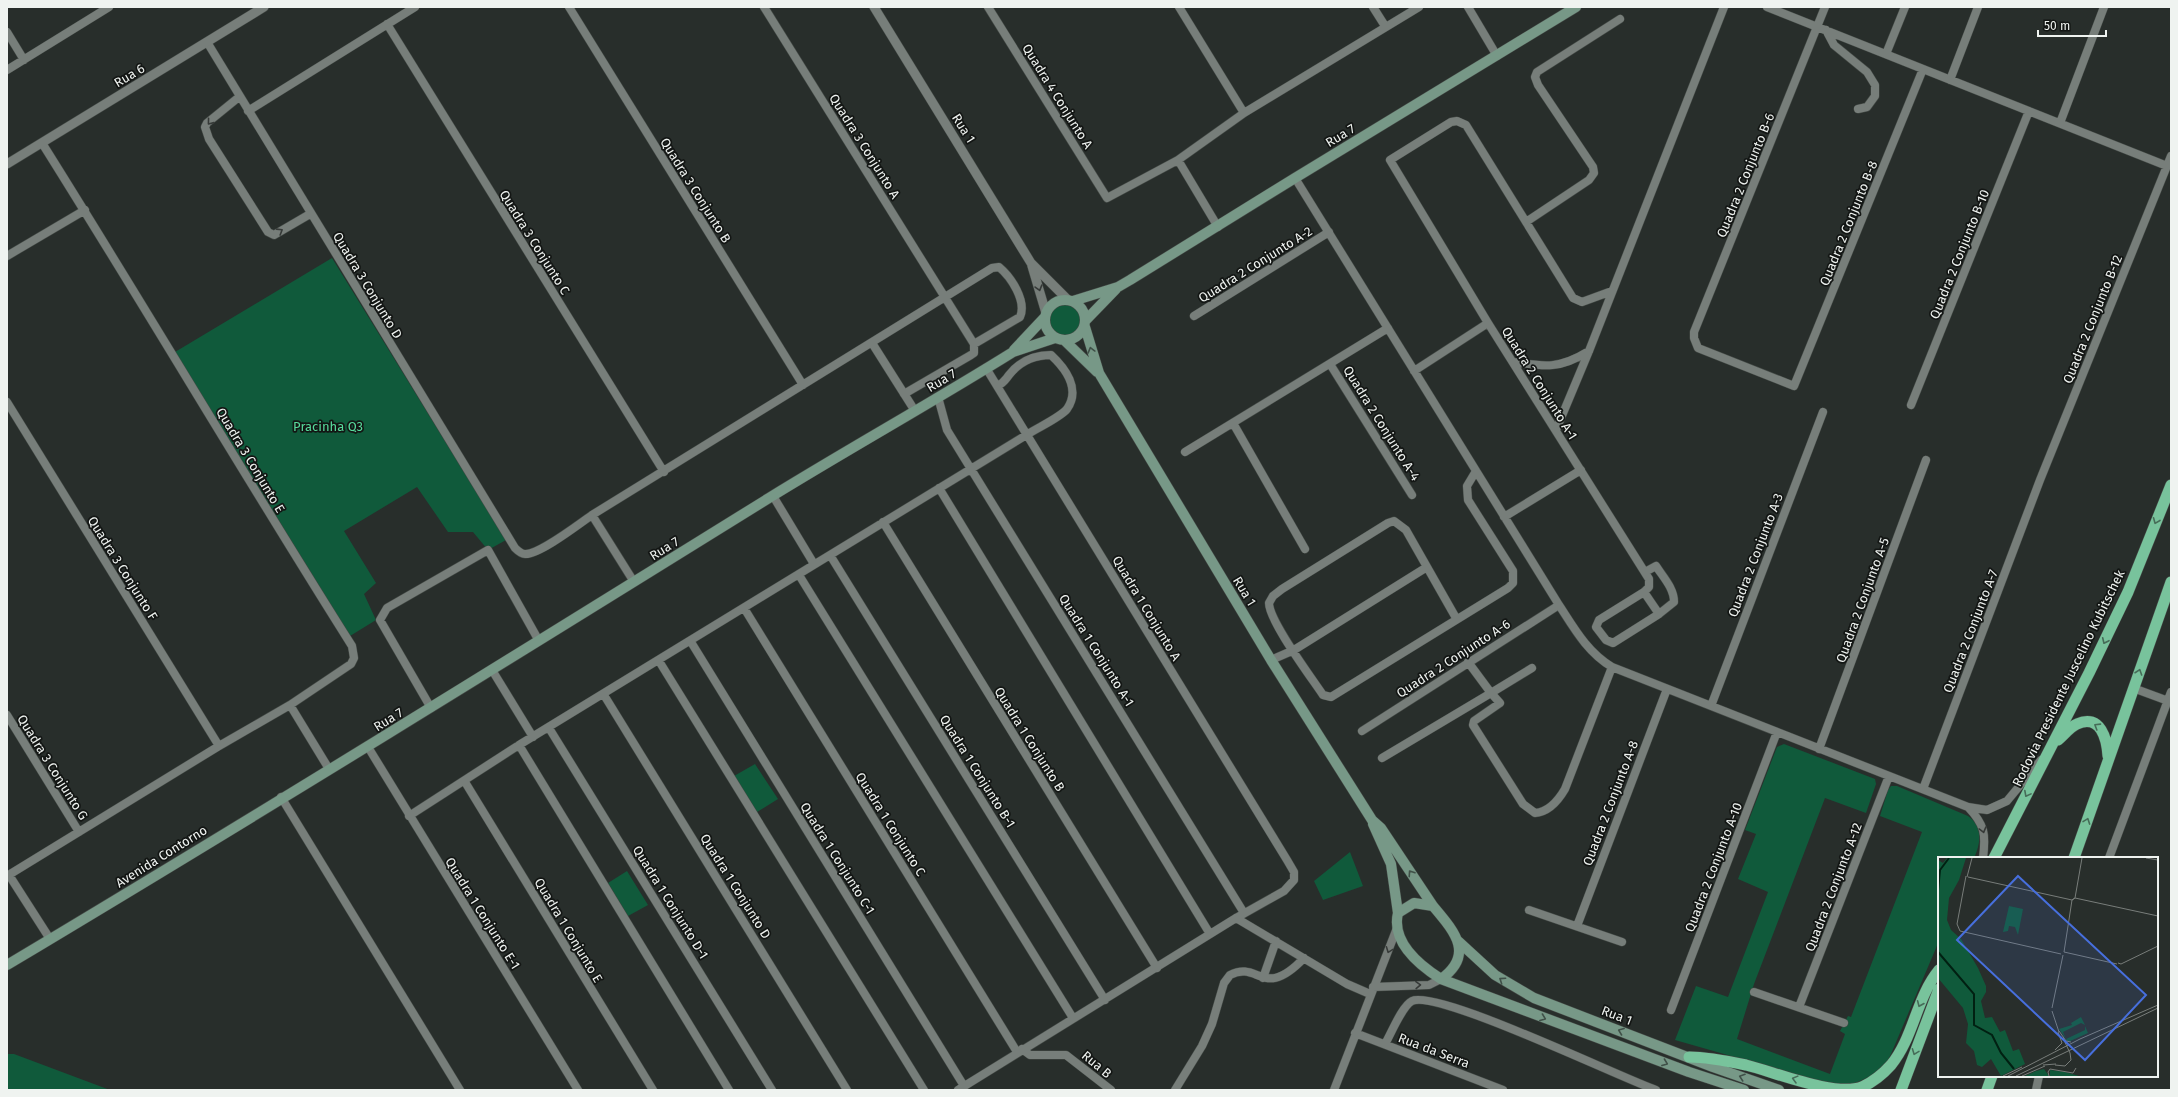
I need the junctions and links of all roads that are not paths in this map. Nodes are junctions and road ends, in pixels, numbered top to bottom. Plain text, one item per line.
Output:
1 (109, 7) edge
2 (264, 7) edge
3 (415, 7) edge
4 (569, 7) edge
5 (764, 7) edge
6 (874, 7) edge
7 (988, 7) edge
8 (1179, 7) edge
9 (1373, 7) edge
10 (1418, 7) edge
11 (1468, 7) edge
12 (1576, 7) edge
13 (1724, 7) edge
14 (1767, 7) edge
15 (1826, 7) edge
16 (1905, 7) edge
17 (1978, 7) edge
18 (2104, 7) edge
19 (1620, 18) dead end
20 (387, 24) junction
21 (1385, 26) junction
22 (1818, 27) junction
23 (1826, 30) junction
24 (7, 32) edge
25 (207, 42) junction
26 (1886, 54) junction
27 (1497, 56) junction
28 (24, 60) junction
29 (1923, 69) junction
30 (7, 70) edge
31 (1950, 80) junction
32 (239, 97) junction
33 (1858, 109) dead end
34 (248, 111) junction
35 (2029, 111) junction
36 (1244, 113) junction
37 (2060, 124) junction
38 (42, 143) junction
39 (2171, 156) edge
40 (1178, 160) junction
41 (7, 164) edge
42 (2167, 166) junction
43 (1295, 178) junction
44 (85, 210) junction
45 (310, 214) junction
46 (1526, 222) junction
47 (1218, 227) junction
48 (1328, 232) junction
49 (7, 256) edge
50 (1031, 263) junction
51 (1118, 287) junction
52 (1612, 291) junction
53 (945, 298) junction
54 (1070, 300) junction
55 (1046, 315) junction
56 (1194, 316) dead end
57 (1488, 323) junction
58 (1085, 324) junction
59 (1388, 328) junction
60 (1059, 339) junction
61 (872, 343) junction
62 (974, 344) junction
63 (1589, 351) junction
64 (1013, 352) junction
65 (1513, 362) junction
66 (1330, 364) junction
67 (986, 368) junction
68 (1414, 371) junction
69 (1098, 373) junction
70 (803, 385) junction
71 (997, 386) junction
72 (1794, 386) joint
73 (904, 394) junction
74 (938, 397) junction
75 (7, 402) edge
76 (1911, 405) dead end
77 (915, 411) junction
78 (1822, 412) dead end
79 (1233, 422) junction
80 (1556, 430) junction
81 (1028, 434) junction
82 (1185, 452) dead end
83 (1926, 460) dead end
84 (971, 469) junction
85 (1581, 470) junction
86 (1476, 471) junction
87 (664, 472) junction
88 (2040, 480) joint
89 (2171, 485) edge
90 (939, 488) junction
91 (1412, 494) dead end
92 (773, 496) junction
93 (592, 515) junction
94 (1504, 517) junction
95 (883, 522) junction
96 (1305, 549) dead end
97 (830, 555) junction
98 (814, 564) junction
99 (1427, 567) junction
100 (1645, 572) junction
101 (799, 574) junction
102 (634, 582) junction
103 (2171, 582) edge
104 (1644, 592) junction
105 (1558, 605) junction
106 (744, 608) junction
107 (1659, 614) junction
108 (1456, 618) junction
109 (539, 641) junction
110 (691, 642) junction
111 (1294, 650) junction
112 (1271, 660) junction
113 (659, 661) junction
114 (1468, 662) junction
115 (1612, 667) junction
116 (1532, 668) dead end
117 (492, 670) junction
118 (2133, 688) junction
119 (1667, 689) junction
120 (2171, 692) edge
121 (1491, 693) junction
122 (604, 695) junction
123 (2169, 702) edge
124 (290, 705) junction
125 (1710, 706) junction
126 (431, 708) junction
127 (7, 715) edge
128 (549, 728) junction
129 (1362, 731) dead end
130 (1777, 732) junction
131 (533, 737) junction
132 (2054, 744) junction
133 (219, 746) junction
134 (519, 746) junction
135 (368, 747) junction
136 (1819, 748) junction
137 (1382, 758) dead end
138 (2109, 761) junction
139 (329, 770) junction
140 (1889, 776) junction
141 (465, 782) junction
142 (1923, 789) junction
143 (281, 797) junction
144 (1968, 807) junction
145 (409, 816) junction
146 (1372, 820) junction
147 (79, 832) junction
148 (1983, 857) edge
149 (1995, 857) edge
150 (2074, 857) edge
151 (2109, 857) edge
152 (8, 876) edge
153 (1433, 906) junction
154 (1529, 910) dead end
155 (1244, 913) junction
156 (1398, 913) junction
157 (1236, 918) junction
158 (1577, 926) junction
159 (1397, 928) junction
160 (1210, 934) junction
161 (50, 939) junction
162 (1276, 941) junction
163 (1458, 941) junction
164 (1622, 942) dead end
165 (1304, 958) junction
166 (7, 965) edge
167 (1156, 968) junction
168 (1380, 970) junction
169 (1938, 971) edge
170 (1263, 978) junction
171 (1441, 979) junction
172 (1393, 986) junction
173 (1371, 991) junction
174 (1754, 992) dead end
175 (1938, 992) edge
176 (1105, 1000) junction
177 (1799, 1007) junction
178 (1672, 1010) dead end
179 (1073, 1018) junction
180 (1844, 1023) dead end
181 (1355, 1033) junction
182 (1385, 1044) junction
183 (1019, 1051) junction
184 (1689, 1057) junction
185 (1689, 1072) junction
186 (1992, 1077) edge
187 (2039, 1077) edge
188 (961, 1088) edge
189 (460, 1090) edge
190 (578, 1090) edge
191 (653, 1090) edge
192 (729, 1090) edge
193 (772, 1090) edge
194 (847, 1090) edge
195 (924, 1090) edge
196 (1111, 1090) edge
197 (1175, 1090) edge
198 (1334, 1090) edge
199 (1503, 1090) edge
200 (1656, 1090) edge
201 (1724, 1090) edge
202 (1744, 1090) edge
203 (1779, 1090) edge
204 (1901, 1090) edge
205 (1987, 1090) edge
206 (2036, 1090) edge

1 - 28 street
2 - 25 street, Rua 6
3 - 20 street
4 - 70 street, Quadra 3 Conjunto B
5 - 53 street, Quadra 3 Conjunto A
6 - 50 street, Rua 1
7 - 40 street, Quadra 4 Conjunto A
8 - 36 street
9 - 21 street
10 - 21 street
11 - 27 street
12 - 27 main road, Rua 7
13 - 52 street
14 - 22 street
15 - 22 street, Quadra 2 Conjunto B-6
16 - 26 street
17 - 31 street
18 - 37 street
19 - 46 street
20 - 34 street
20 - 87 street, Quadra 3 Conjunto C
21 - 36 street
22 - 23 street
22 - 72 street, Quadra 2 Conjunto B-6
23 - 26 street
23 - 33 street
24 - 28 street
25 - 32 street, Quadra 3 Conjunto D
25 - 38 street, Rua 6
26 - 29 street
27 - 43 main road, Rua 7
28 - 30 street
29 - 31 street
29 - 72 street, Quadra 2 Conjunto B-8
31 - 35 street
32 - 34 street, Quadra 3 Conjunto D
32 -> 45 street
34 - 45 street, Quadra 3 Conjunto D
35 - 37 street
35 - 76 street, Quadra 2 Conjunto B-10
36 - 40 street
37 - 42 street
38 - 41 street, Rua 6
38 - 44 street, Quadra 3 Conjunto E
39 - 42 street, Quadra 2 Conjunto B-12
40 - 47 street
42 - 88 street, Quadra 2 Conjunto B-12
43 - 47 main road, Rua 7
43 - 48 street
44 - 49 street
44 - 124 street, Quadra 3 Conjunto E
45 - 93 street, Quadra 3 Conjunto D
46 - 52 street
46 - 57 street
47 - 51 main road, Rua 7
48 - 56 street, Quadra 2 Conjunto A-2
48 - 59 street
50 - 54 street
50 -> 55 street
51 - 54 main road, Rua 7
51 - 58 main road, Rua 7
52 - 63 street
53 - 61 street
53 - 62 street, Quadra 3 Conjunto A
53 - 62 street
54 - 55 main road
54 - 58 main road
55 - 60 main road
55 - 64 main road, Rua 7
57 - 65 street, Quadra 2 Conjunto A-1
57 - 68 street, Quadra 2 Conjunto A-1
58 - 60 main road
69 -> 58 main road, Rua 1
59 - 66 street, Quadra 2 Conjunto A-4
59 - 68 street
60 - 64 main road, Rua 7
60 - 69 main road, Rua 1
61 - 70 street
61 - 73 street
62 - 73 street
63 - 65 street
63 - 80 street
64 - 67 main road, Rua 7
65 - 80 street, Quadra 2 Conjunto A-1
66 - 79 street, Quadra 2 Conjunto A-4
66 - 91 street, Quadra 2 Conjunto A-4
67 - 71 street, Quadra 1 Conjunto A
67 - 74 main road, Rua 7
68 - 86 street
69 - 112 main road, Rua 1
70 - 87 street
71 - 81 street, Quadra 1 Conjunto A
71 - 81 street
73 - 77 street
74 - 77 main road, Rua 7
74 - 84 street, Quadra 1 Conjunto A-1
75 - 133 street, Quadra 3 Conjunto F
77 - 92 main road, Rua 7
78 - 125 street, Quadra 2 Conjunto A-3
79 - 82 street, Quadra 2 Conjunto A-4
79 - 96 street
80 - 85 street, Quadra 2 Conjunto A-1
81 - 84 street
81 - 155 street, Quadra 1 Conjunto A
83 - 136 street, Quadra 2 Conjunto A-5
84 - 90 street
84 - 155 street, Quadra 1 Conjunto A-1
85 - 94 street
85 - 100 street, Quadra 2 Conjunto A-1
86 - 94 street
86 - 108 street
87 - 93 street
88 - 142 street, Quadra 2 Conjunto A-7
89 -> 132 highway, Rodovia Presidente Juscelino Kubitschek
90 - 95 street
90 - 160 street
92 - 98 street
92 - 102 main road, Rua 7
93 - 102 street
94 - 105 street
95 - 97 street
95 - 167 street, Quadra 1 Conjunto B
97 - 98 street
97 - 176 street, Quadra 1 Conjunto B-1
98 - 101 street
99 - 108 street
99 - 111 street
99 - 111 street
100 - 104 street
100 - 107 street
101 - 106 street
101 - 179 street
102 - 109 main road, Rua 7
118 -> 103 highway
104 - 107 street
104 - 107 street
105 - 114 street, Quadra 2 Conjunto A-6
105 - 115 street
106 - 110 street
106 - 183 street, Quadra 1 Conjunto C
108 - 111 street
109 - 117 main road, Rua 7
109 - 126 street
110 - 113 street
110 - 188 street, Quadra 1 Conjunto C-1
111 - 112 street
112 - 146 main road, Rua 1
113 - 122 street
113 - 195 street
114 - 121 street
114 - 129 street, Quadra 2 Conjunto A-6
115 - 119 street
115 - 121 street
116 - 121 street
117 - 126 main road, Rua 7
117 - 131 street
118 - 123 street
118 - 138 highway
119 - 125 street
119 - 158 street, Quadra 2 Conjunto A-8
120 - 123 street
121 - 137 street
122 - 128 street
122 - 194 street, Quadra 1 Conjunto D
123 - 151 street
124 - 133 street
124 - 139 street
125 - 130 street
126 - 135 main road, Rua 7
127 - 147 street, Quadra 3 Conjunto G
128 - 131 street
128 - 193 street, Quadra 1 Conjunto D-1
130 - 136 street
130 - 178 street, Quadra 2 Conjunto A-10
131 - 134 street
138 -> 132 highway
132 - 144 street
132 -> 149 highway, Rodovia Presidente Juscelino Kubitschek
133 - 147 street
134 - 141 street
134 - 192 street
135 - 139 main road, Rua 7
135 - 145 street, Quadra 1 Conjunto E-1
136 - 140 street
150 -> 138 highway
139 - 143 main road, Avenida Contorno
140 - 142 street
140 - 177 street, Quadra 2 Conjunto A-12
141 - 145 street
141 - 191 street, Quadra 1 Conjunto E
142 - 144 street
143 - 161 main road, Avenida Contorno
143 - 189 street
144 -> 148 street
145 - 190 street, Quadra 1 Conjunto E-1
153 -> 146 main road
146 - 156 main road
147 - 152 street
152 - 161 street
153 - 156 main road
153 - 163 main road
154 - 158 street
155 - 157 street
156 - 159 main road
157 - 160 street
157 - 162 street
158 - 164 street
159 -> 168 street
159 - 171 main road
160 - 167 street
161 - 166 main road, Avenida Contorno
162 - 165 street
162 - 170 street
163 - 171 main road
184 -> 163 main road, Rua 1
165 - 170 street
165 - 173 street
167 - 176 street
168 - 172 street
168 - 173 street
169 -> 184 highway
170 - 197 street
172 -> 171 street
171 -> 185 main road
172 - 173 street
173 - 181 street
174 - 177 street
175 -> 204 highway
176 - 179 street
177 - 180 street
179 - 183 street
181 - 182 street, Rua da Serra
181 - 198 street
182 - 199 street, Rua da Serra
182 - 200 street
183 - 188 street
183 - 196 street, Rua B
203 -> 184 main road, Rua 1
185 - 201 main road
185 - 202 main road
186 - 205 highway
187 - 206 street

